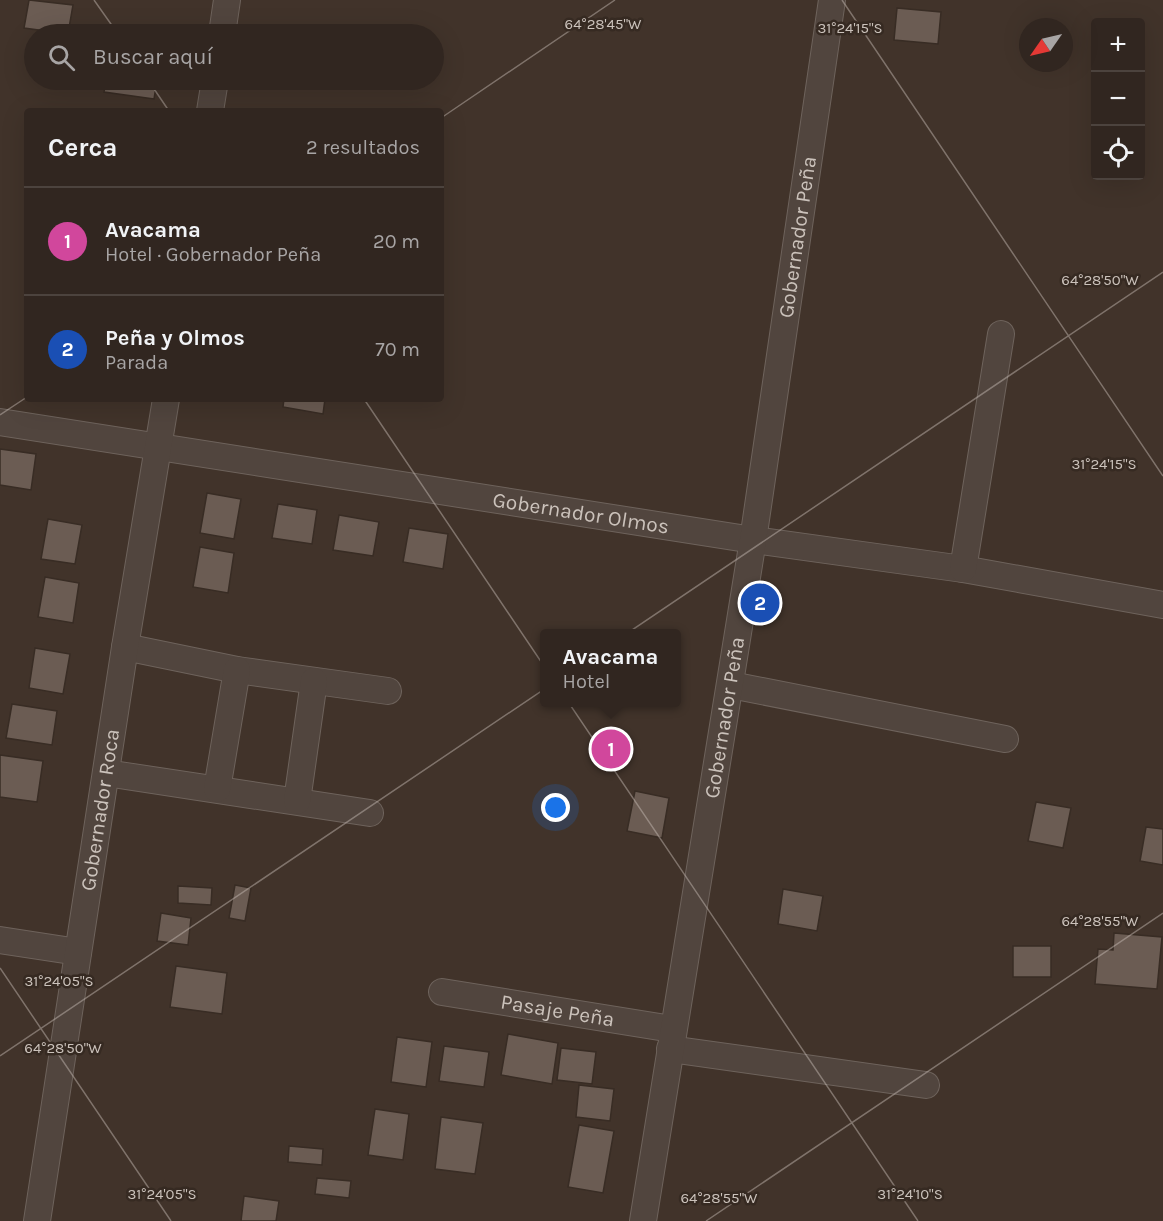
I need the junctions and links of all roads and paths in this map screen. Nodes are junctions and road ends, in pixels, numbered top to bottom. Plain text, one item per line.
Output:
1 (227, 0) edge
2 (832, 0) edge
3 (223, 24) edge
4 (213, 90) edge
5 (210, 108) edge
6 (1001, 334) dead end
7 (166, 402) edge
8 (0, 422) edge
9 (159, 447) junction
10 (753, 540) junction
11 (963, 569) junction
12 (1163, 605) edge
13 (125, 647) junction
14 (237, 670) junction
15 (314, 681) junction
16 (731, 685) junction
17 (388, 691) dead end
18 (1005, 739) dead end
19 (106, 773) junction
20 (217, 789) junction
21 (297, 801) junction
22 (370, 813) dead end
23 (0, 940) edge
24 (78, 952) junction
25 (442, 993) dead end
26 (671, 1039) junction
27 (926, 1085) dead end
28 (37, 1221) edge
29 (643, 1221) edge

1 - 3 street
2 - 10 street, Gobernador Peña
4 - 5 street
6 - 11 street
7 - 9 street, Gobernador Roca
8 - 9 street, Gobernador Olmos
9 - 10 street, Gobernador Olmos
9 - 13 street, Gobernador Roca
10 - 11 street, Gobernador Olmos
10 - 16 street, Gobernador Peña
11 - 12 street, Gobernador Olmos
13 - 14 street
13 - 19 street, Gobernador Roca
14 - 15 street
14 - 20 street
15 - 17 street
15 - 21 street
16 - 18 street
16 - 26 street, Gobernador Peña
19 - 20 street
19 - 24 street, Gobernador Roca
20 - 21 street
21 - 22 street
23 - 24 street
24 - 28 street, Gobernador Roca
25 - 26 street, Pasaje Peña
26 - 27 street, Pasaje Peña
26 - 29 street, Gobernador Peña

